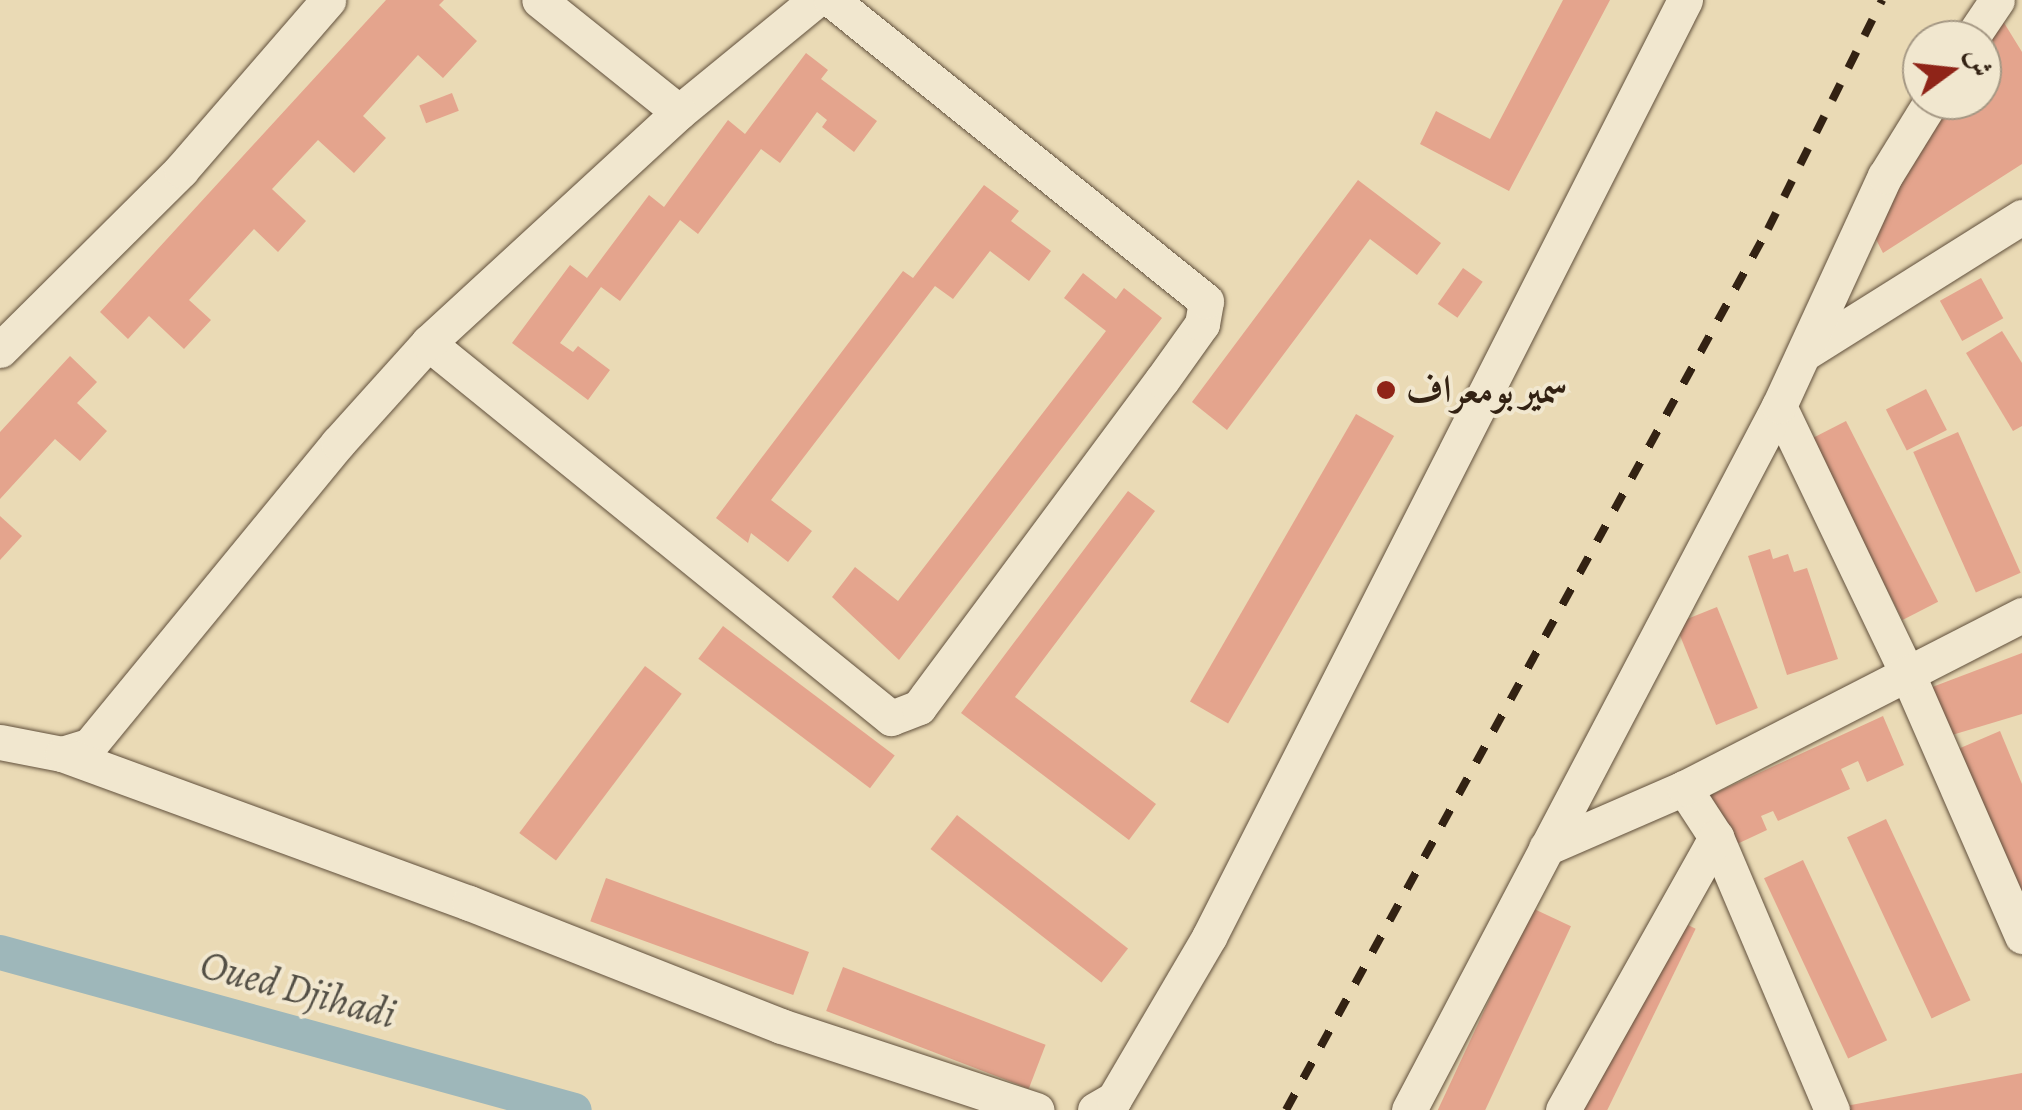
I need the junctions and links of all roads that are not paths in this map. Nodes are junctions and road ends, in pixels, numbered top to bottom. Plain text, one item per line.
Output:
1 (328, 0) edge
2 (539, 0) edge
3 (816, 0) edge
4 (831, 0) edge
5 (1685, 0) edge
6 (679, 112) junction
7 (1920, 120) edge
8 (2022, 217) edge
9 (428, 343) junction
10 (0, 350) edge
11 (1804, 353) junction
12 (1778, 406) junction
13 (2022, 615) edge
14 (1908, 676) junction
15 (0, 742) edge
16 (62, 754) junction
17 (1684, 788) junction
18 (1716, 837) junction
19 (1546, 848) junction
20 (2022, 936) edge
21 (1037, 1110) edge
22 (1095, 1110) edge
23 (1409, 1110) edge
24 (1564, 1110) edge
25 (1832, 1110) edge

1 - 10 street
2 - 6 street
3 - 6 street
4 - 9 street
5 - 22 street
6 - 9 street
7 - 11 street
8 - 11 street
9 - 16 street
11 - 12 street
12 - 14 street
12 - 19 street
13 - 14 street
14 - 17 street
14 - 20 street
15 - 16 street
16 - 21 street
17 - 18 street
17 - 19 street
18 - 24 street
18 - 25 street
19 - 23 street

